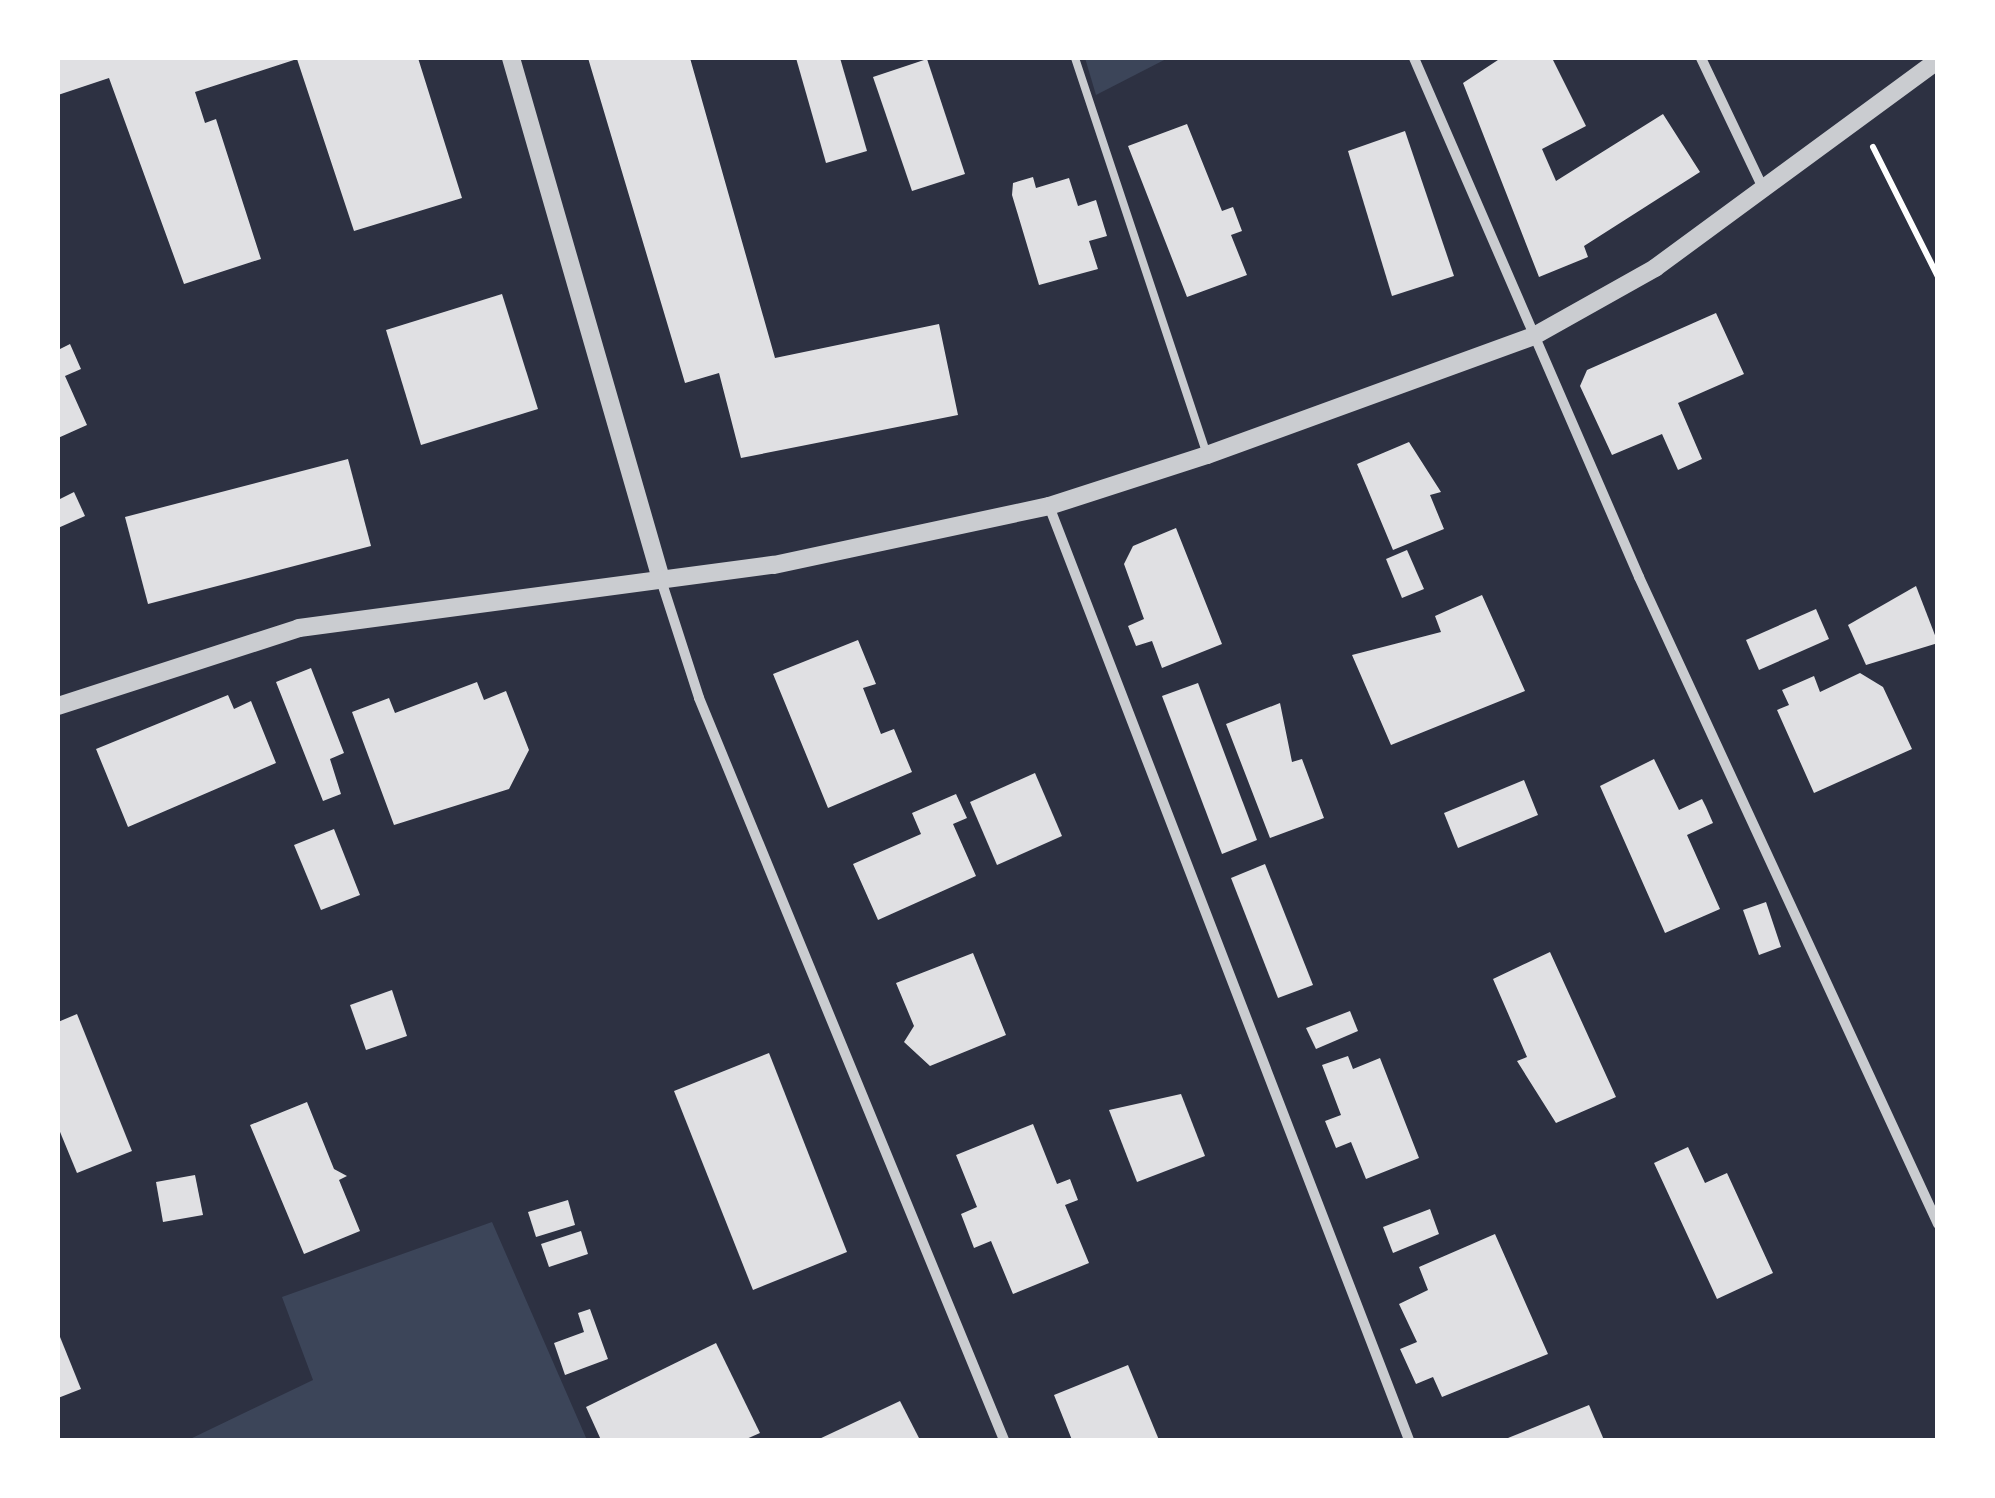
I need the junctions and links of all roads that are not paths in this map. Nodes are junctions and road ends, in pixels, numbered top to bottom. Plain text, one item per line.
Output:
1 (511, 58) edge
2 (1075, 58) edge
3 (1414, 58) edge
4 (1701, 58) edge
5 (1938, 60) edge
6 (1766, 192) junction
7 (1534, 336) junction
8 (1207, 455) junction
9 (1049, 506) junction
10 (660, 578) junction
11 (58, 706) edge
12 (1938, 1224) edge
13 (1004, 1440) edge
14 (1409, 1440) edge

1 - 10 street
2 - 8 lane
3 - 7 street
4 - 6 street
5 - 6 street
6 - 7 street
7 - 8 street
7 - 12 street
8 - 9 street
9 - 10 street
9 - 14 street
10 - 11 street
10 - 13 street

